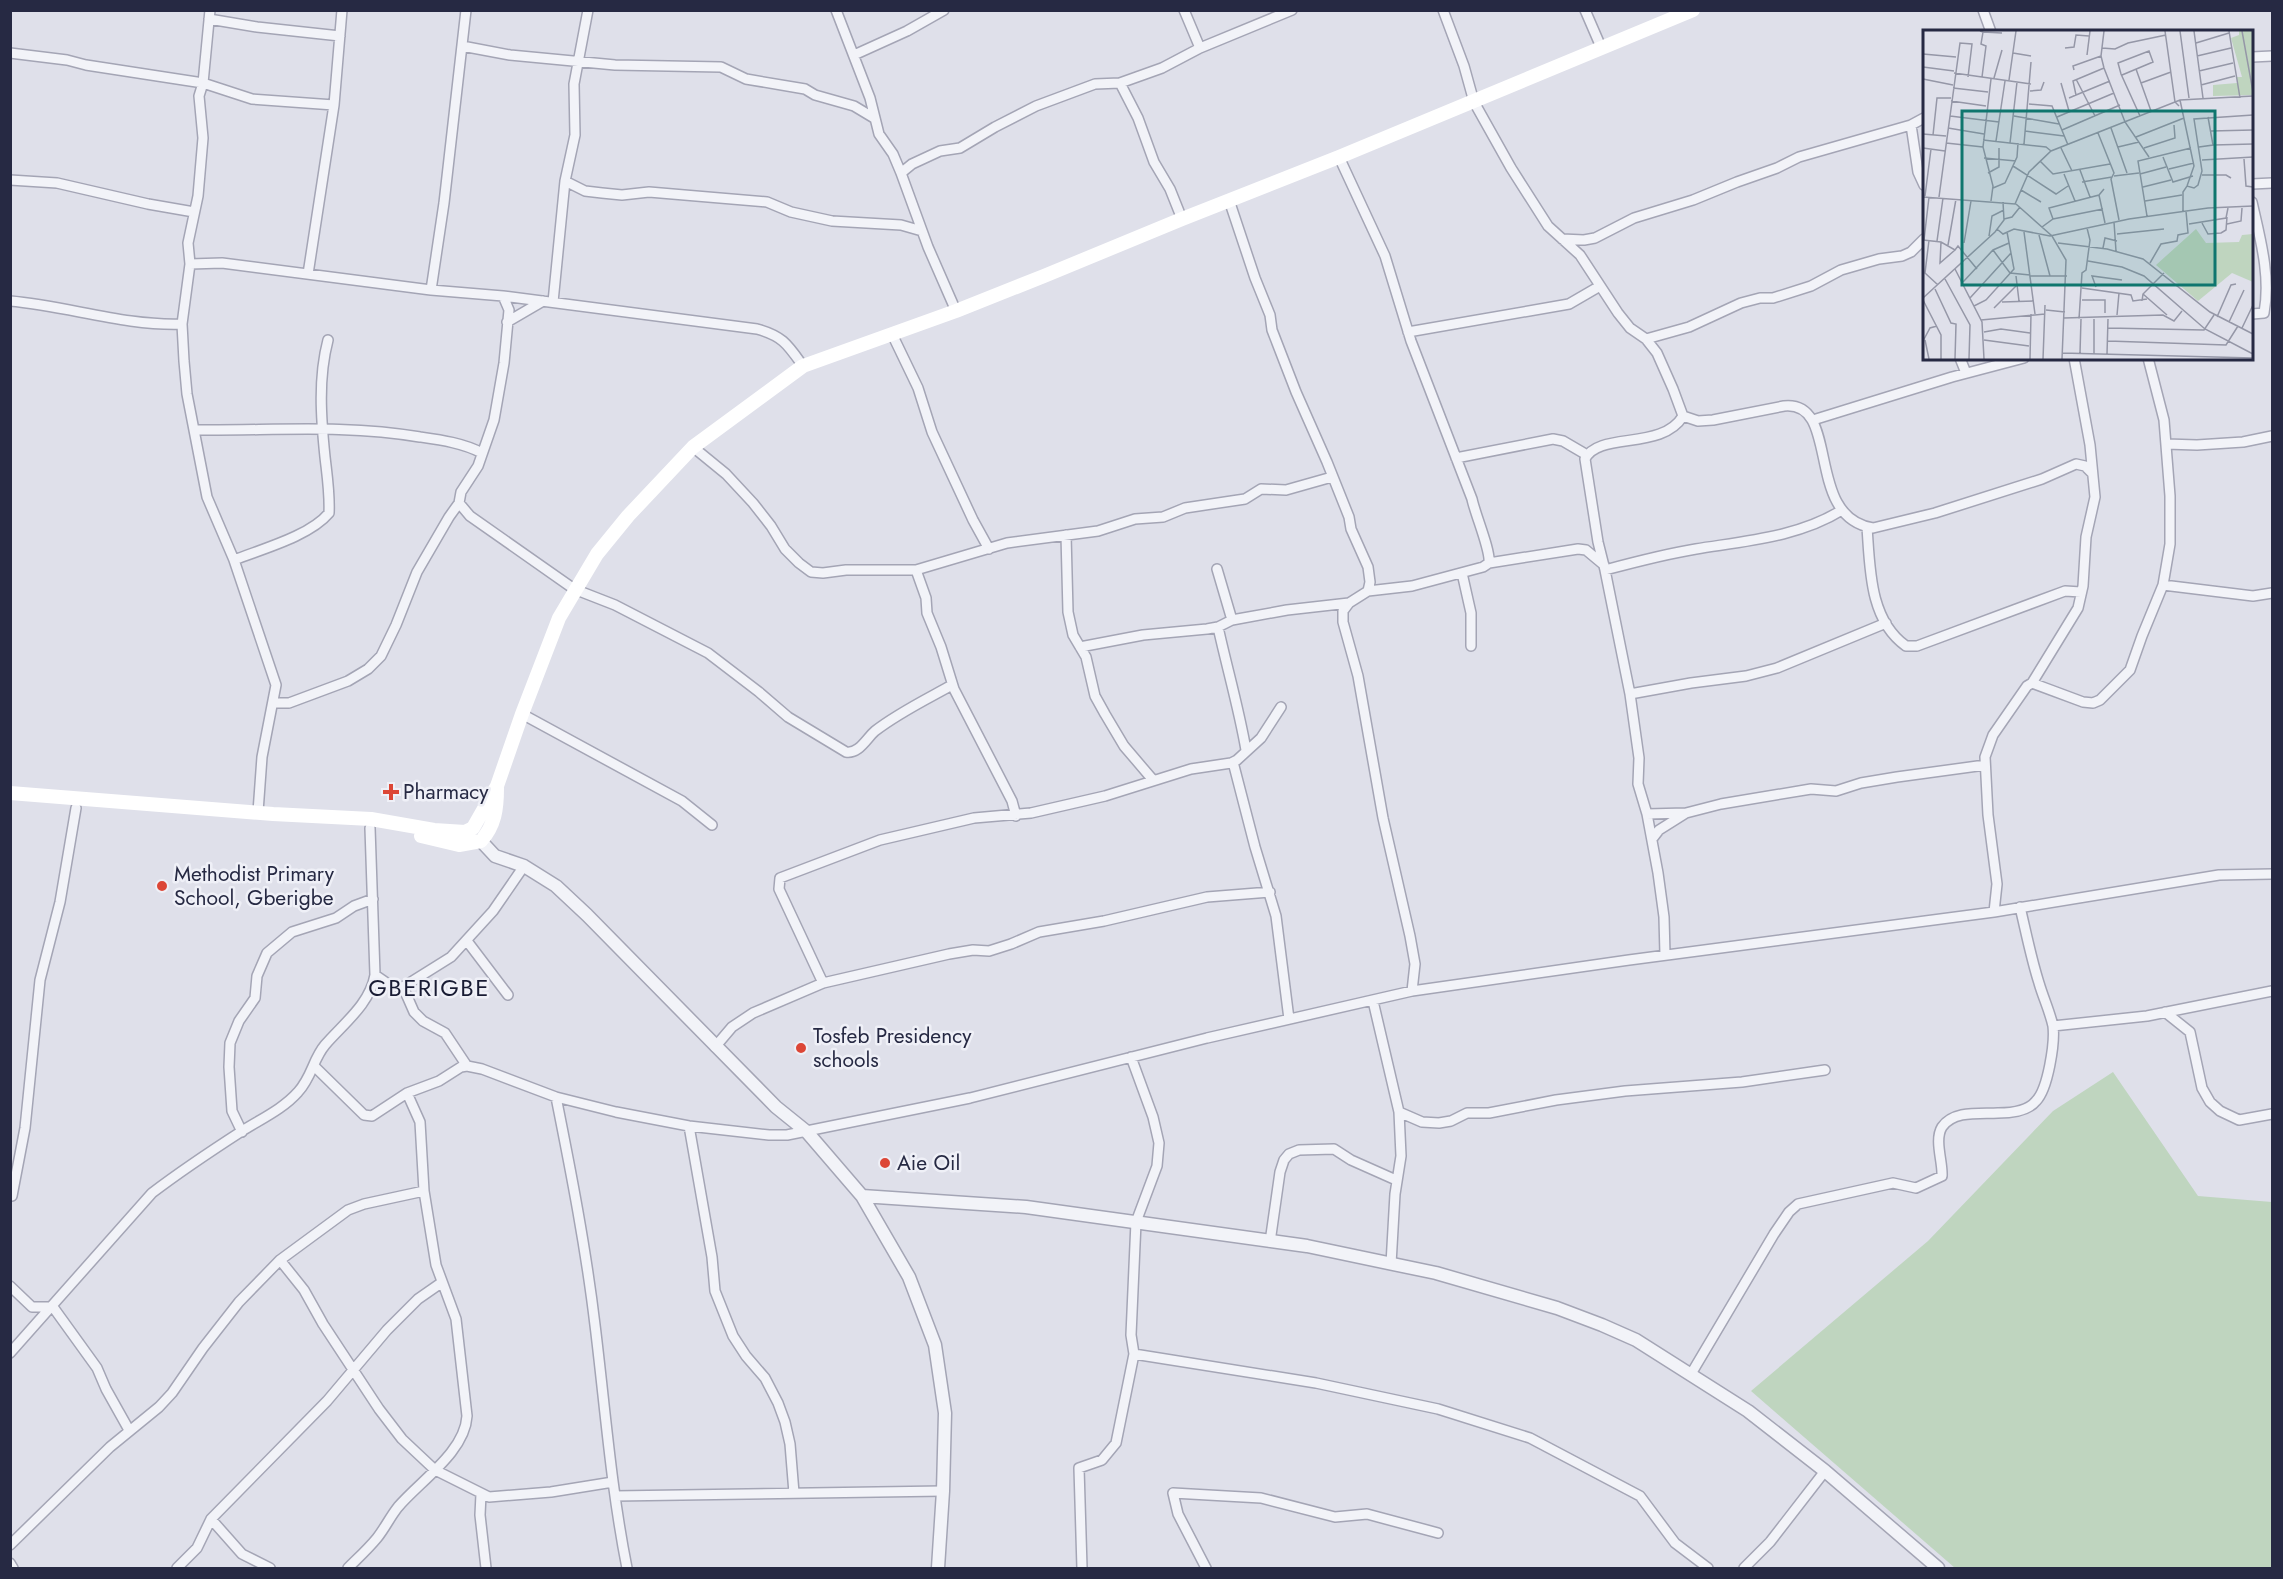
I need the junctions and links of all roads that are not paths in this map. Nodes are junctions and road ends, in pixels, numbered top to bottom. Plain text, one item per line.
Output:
1 (342, 10) edge
2 (466, 10) edge
3 (588, 10) edge
4 (836, 10) edge
5 (944, 10) edge
6 (1184, 10) edge
7 (1292, 10) edge
8 (1443, 10) edge
9 (1585, 10) edge
10 (1693, 10) edge
11 (1983, 10) edge
12 (210, 15) edge
13 (1990, 30) edge
14 (340, 36) junction
15 (462, 46) junction
16 (1601, 47) junction
17 (1200, 48) junction
18 (10, 53) edge
19 (854, 55) junction
20 (2272, 56) edge
21 (2253, 57) edge
22 (578, 61) junction
23 (203, 83) junction
24 (1120, 83) junction
25 (1474, 102) junction
26 (334, 105) junction
27 (874, 118) junction
28 (1923, 119) edge
29 (1911, 125) junction
30 (1339, 157) junction
31 (902, 173) junction
32 (10, 180) edge
33 (565, 181) junction
34 (1923, 183) edge
35 (2272, 183) edge
36 (2253, 184) edge
37 (1229, 200) junction
38 (2253, 206) edge
39 (194, 212) junction
40 (1182, 219) junction
41 (922, 231) junction
42 (1560, 239) junction
43 (1923, 240) edge
44 (190, 264) junction
45 (308, 274) junction
46 (1600, 286) junction
47 (430, 290) junction
48 (503, 296) junction
49 (10, 300) edge
50 (548, 301) junction
51 (956, 311) junction
52 (2268, 313) edge
53 (2253, 314) edge
54 (507, 322) junction
55 (182, 324) junction
56 (1408, 332) junction
57 (892, 334) junction
58 (1646, 339) junction
59 (328, 340) dead end
60 (1961, 360) edge
61 (2016, 360) edge
62 (2074, 360) edge
63 (2149, 360) edge
64 (803, 366) junction
65 (1966, 373) junction
66 (1683, 416) junction
67 (1813, 420) junction
68 (322, 428) junction
69 (194, 430) junction
70 (2272, 436) edge
71 (2166, 444) junction
72 (693, 447) junction
73 (482, 453) junction
74 (1587, 455) junction
75 (1456, 458) junction
76 (2092, 473) junction
77 (1332, 477) junction
78 (459, 503) junction
79 (1842, 510) junction
80 (1867, 527) junction
81 (1066, 535) junction
82 (1598, 542) junction
83 (988, 549) junction
84 (1590, 554) junction
85 (234, 560) junction
86 (1489, 563) junction
87 (1604, 567) junction
88 (1217, 569) dead end
89 (916, 570) junction
90 (1462, 573) junction
91 (2163, 585) junction
92 (574, 589) junction
93 (1368, 591) junction
94 (2081, 592) junction
95 (2272, 593) edge
96 (1348, 603) junction
97 (1232, 620) junction
98 (1886, 623) junction
99 (1218, 627) junction
100 (1471, 646) dead end
101 (1080, 647) junction
102 (2032, 683) junction
103 (952, 685) junction
104 (1630, 694) junction
105 (273, 703) junction
106 (1281, 707) dead end
107 (522, 714) junction
108 (1246, 750) junction
109 (1233, 762) junction
110 (1985, 765) junction
111 (1153, 780) junction
112 (497, 786) junction
113 (10, 794) edge
114 (10, 802) edge
115 (76, 808) junction
116 (258, 812) junction
117 (1686, 813) junction
118 (1647, 814) junction
119 (1016, 816) junction
120 (712, 825) dead end
121 (370, 828) junction
122 (1652, 839) junction
123 (481, 841) junction
124 (524, 866) junction
125 (2272, 874) edge
126 (1270, 892) junction
127 (373, 899) junction
128 (2019, 907) junction
129 (1994, 912) junction
130 (467, 940) junction
131 (1665, 955) junction
132 (375, 975) junction
133 (823, 983) junction
134 (403, 987) junction
135 (1412, 991) junction
136 (2272, 991) edge
137 (508, 995) dead end
138 (1373, 1001) junction
139 (2165, 1012) junction
140 (1289, 1019) junction
141 (2052, 1026) junction
142 (715, 1047) junction
143 (1131, 1057) junction
144 (467, 1066) junction
145 (315, 1067) junction
146 (1825, 1070) dead end
147 (407, 1093) junction
148 (556, 1097) junction
149 (1399, 1112) junction
150 (2272, 1114) edge
151 (690, 1126) junction
152 (242, 1132) junction
153 (807, 1132) junction
154 (1396, 1180) junction
155 (424, 1191) junction
156 (12, 1196) edge
157 (862, 1196) junction
158 (1136, 1222) junction
159 (1270, 1242) junction
160 (280, 1260) junction
161 (1391, 1264) junction
162 (441, 1283) junction
163 (10, 1286) edge
164 (53, 1307) junction
165 (10, 1353) edge
166 (1134, 1354) junction
167 (352, 1371) junction
168 (1691, 1374) junction
169 (129, 1430) junction
170 (435, 1470) junction
171 (1825, 1471) junction
172 (614, 1482) junction
173 (943, 1491) junction
174 (794, 1493) junction
175 (481, 1494) junction
176 (615, 1496) junction
177 (211, 1520) junction
178 (1438, 1533) dead end
179 (10, 1545) edge
180 (10, 1563) edge
181 (13, 1569) edge
182 (177, 1569) edge
183 (270, 1569) edge
184 (348, 1569) edge
185 (486, 1569) edge
186 (627, 1569) edge
187 (938, 1569) edge
188 (1082, 1569) edge
189 (1206, 1569) edge
190 (1708, 1569) edge
191 (1744, 1569) edge
192 (1938, 1569) edge

1 - 14 street
2 - 15 street
3 - 22 street
4 - 19 street
5 - 19 street
6 - 17 street
7 - 17 street
8 - 25 street
9 - 16 street
10 - 16 main road
11 - 13 street
12 - 14 street
12 - 23 street
14 - 26 street
15 - 22 street
15 - 47 street
16 - 25 main road
17 - 24 street
18 - 23 street
19 - 27 street
20 - 21 street
22 - 27 street
22 - 33 street
23 - 26 street
23 - 39 street
24 - 31 street
24 - 40 street
25 - 30 main road
25 - 42 street
26 - 45 street
27 - 31 street
28 - 29 street
29 - 34 street
29 - 42 street
30 - 37 main road
30 - 56 street
31 - 41 street
32 - 39 street
33 - 41 street
33 - 50 street
35 - 36 street
37 - 40 main road
37 - 77 street
38 - 52 street
39 - 44 street
40 - 51 main road
41 - 51 street
42 - 46 street
43 - 58 street
44 - 45 street
44 - 55 street
45 - 47 street
46 - 56 street
46 - 58 street
47 - 48 street
48 - 50 street
48 - 54 street
49 - 55 street
50 - 54 street
50 - 64 street
51 - 57 main road
52 - 53 street
54 - 73 street
55 - 69 street
56 - 75 street
57 - 64 main road
57 - 83 street
58 - 66 street
59 - 68 street
60 - 65 street
61 - 65 street
62 - 76 street
63 - 71 street
64 - 72 main road
65 - 67 street
66 - 67 street
66 - 74 street
67 - 79 street
68 - 69 street
68 - 73 street
68 - 85 street
69 - 85 street
70 - 71 street
71 - 91 street
72 - 89 street
72 - 92 main road
73 - 78 street
74 - 75 street
74 - 82 street
75 - 86 street
76 - 80 street
76 - 94 street
77 - 81 street
77 - 93 street
78 - 92 street
78 - 105 street
79 - 80 street
79 - 87 street
80 - 98 street
81 - 83 street
81 - 101 street
82 - 84 street
82 - 87 street
83 - 89 street
84 - 86 street
84 - 87 street
85 - 105 street
86 - 90 street
87 - 104 street
88 - 97 street
89 - 103 street
90 - 93 street
90 - 100 street
91 - 95 street
91 - 102 street
92 - 103 street
92 - 107 main road
93 - 96 street
94 - 98 street
94 - 102 street
96 - 97 street
96 - 135 street
97 - 99 street
98 - 104 street
99 - 101 street
99 - 108 street
101 - 111 street
102 - 110 street
103 - 119 street
104 - 118 street
105 - 116 street
106 - 108 street
107 - 112 main road
107 - 120 street
108 - 109 street
109 - 111 street
109 - 126 street
110 - 117 street
110 - 129 street
111 - 119 street
112 - 116 main road
112 - 123 main road
113 - 116 main road
114 - 115 main road
115 - 121 main road
115 - 156 street
117 - 118 street
117 - 122 street
118 - 122 street
119 - 133 street
121 - 123 main road
121 - 127 street
122 - 131 street
123 - 124 street
124 - 130 street
124 - 142 street
125 - 128 street
126 - 133 street
126 - 140 street
127 - 132 street
127 - 152 street
128 - 129 street
128 - 141 street
129 - 131 street
130 - 134 street
130 - 137 street
131 - 135 street
132 - 134 street
132 - 145 street
133 - 142 street
134 - 144 street
135 - 138 street
136 - 139 street
138 - 140 street
138 - 149 street
139 - 141 street
139 - 150 street
140 - 143 street
141 - 168 street
142 - 153 street
143 - 153 street
143 - 158 street
144 - 147 street
144 - 148 street
145 - 147 street
145 - 152 street
146 - 149 street
147 - 155 street
148 - 151 street
148 - 172 street
149 - 154 street
151 - 153 street
151 - 174 street
152 - 164 street
153 - 157 street
154 - 159 street
154 - 161 street
155 - 160 street
155 - 162 street
157 - 158 street
157 - 173 street
158 - 159 street
158 - 166 street
159 - 161 street
160 - 167 street
160 - 169 street
161 - 168 street
162 - 167 street
162 - 170 street
163 - 164 street
164 - 165 street
164 - 169 street
166 - 188 street
166 - 190 street
167 - 170 street
167 - 177 street
168 - 171 street
169 - 179 street
170 - 175 street
170 - 184 street
171 - 191 street
171 - 192 street
172 - 175 street
172 - 176 street
173 - 174 street
173 - 187 street
174 - 176 street
175 - 185 street
176 - 186 street
177 - 182 street
177 - 183 street
178 - 189 street
180 - 181 street

